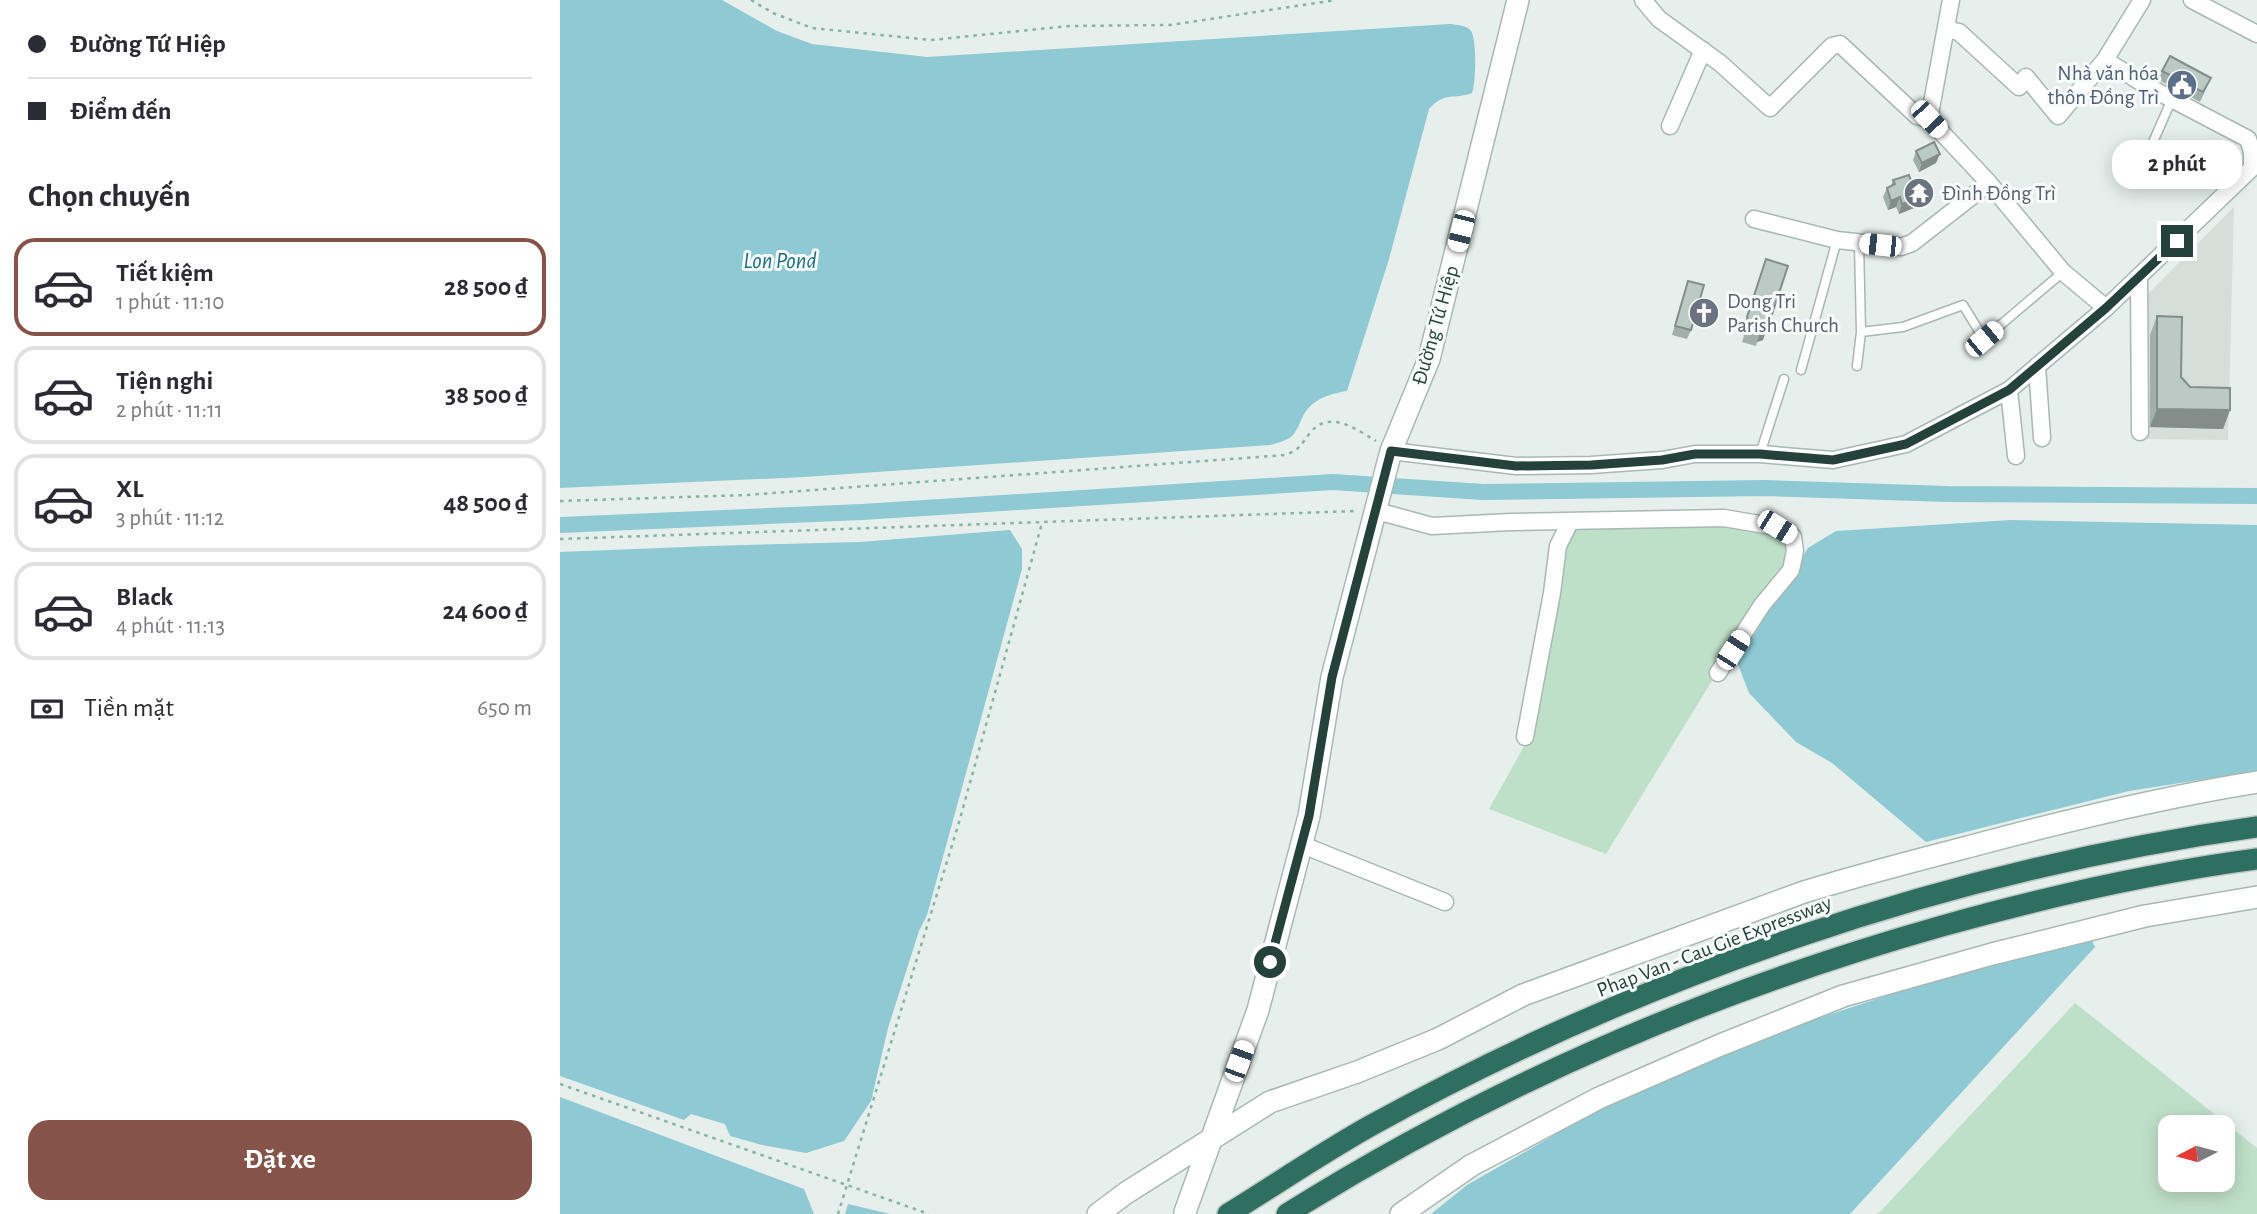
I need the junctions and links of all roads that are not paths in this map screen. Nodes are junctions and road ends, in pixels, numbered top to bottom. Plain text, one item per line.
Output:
1 (1518, 0) edge
2 (1643, 0) edge
3 (1951, 0) edge
4 (2142, 0) edge
5 (2192, 0) edge
6 (1945, 29) junction
7 (2257, 34) edge
8 (1703, 50) junction
9 (2105, 60) junction
10 (2172, 99) junction
11 (1929, 119) junction
12 (1670, 126) dead end
13 (2255, 172) edge
14 (1989, 183) junction
15 (2135, 183) dead end
16 (1754, 219) dead end
17 (1837, 240) junction
18 (1859, 243) junction
19 (2063, 272) junction
20 (2139, 278) junction
21 (2106, 308) junction
22 (1861, 332) junction
23 (1857, 366) dead end
24 (2037, 366) junction
25 (1801, 370) dead end
26 (1784, 379) dead end
27 (2009, 390) junction
28 (2140, 432) dead end
29 (2042, 438) dead end
30 (1760, 454) junction
31 (1390, 456) junction
32 (2017, 456) dead end
33 (1378, 502) junction
34 (1570, 522) junction
35 (1718, 673) dead end
36 (1525, 737) dead end
37 (2257, 782) edge
38 (2257, 827) edge
39 (1300, 844) junction
40 (2257, 859) edge
41 (2257, 897) edge
42 (1445, 902) dead end
43 (1210, 1140) junction
44 (1185, 1212) dead end
45 (1098, 1214) edge
46 (1228, 1214) edge
47 (1287, 1214) edge
48 (1401, 1214) edge

1 - 31 street, Đường Tứ Hiệp
2 - 8 street
3 - 6 street
4 - 9 street
5 - 7 street
6 - 9 street
6 - 11 street
8 - 11 street
8 - 12 street
9 - 10 street
10 - 13 street
10 - 15 lane
11 - 14 street
13 - 20 street
14 - 18 street
14 - 19 street
16 - 17 street
17 - 18 street
17 - 25 lane
18 - 22 lane
19 - 21 street
19 - 22 lane
20 - 21 street
20 - 28 street
21 - 24 street
22 - 23 lane
24 - 27 street
24 - 29 street
26 - 30 lane
27 - 30 street
27 - 32 street
30 - 31 street
31 - 33 street, Đường Tứ Hiệp
33 - 34 street
33 - 39 street, Đường Tứ Hiệp
34 - 35 street
34 - 36 street
37 - 43 street
38 - 46 highway, Phap Van - Cau Gie Expressway
39 - 42 street
39 - 43 street, Đường Tứ Hiệp
40 - 47 highway
41 - 48 street
43 - 44 street, Đường Tứ Hiệp
43 - 45 street

